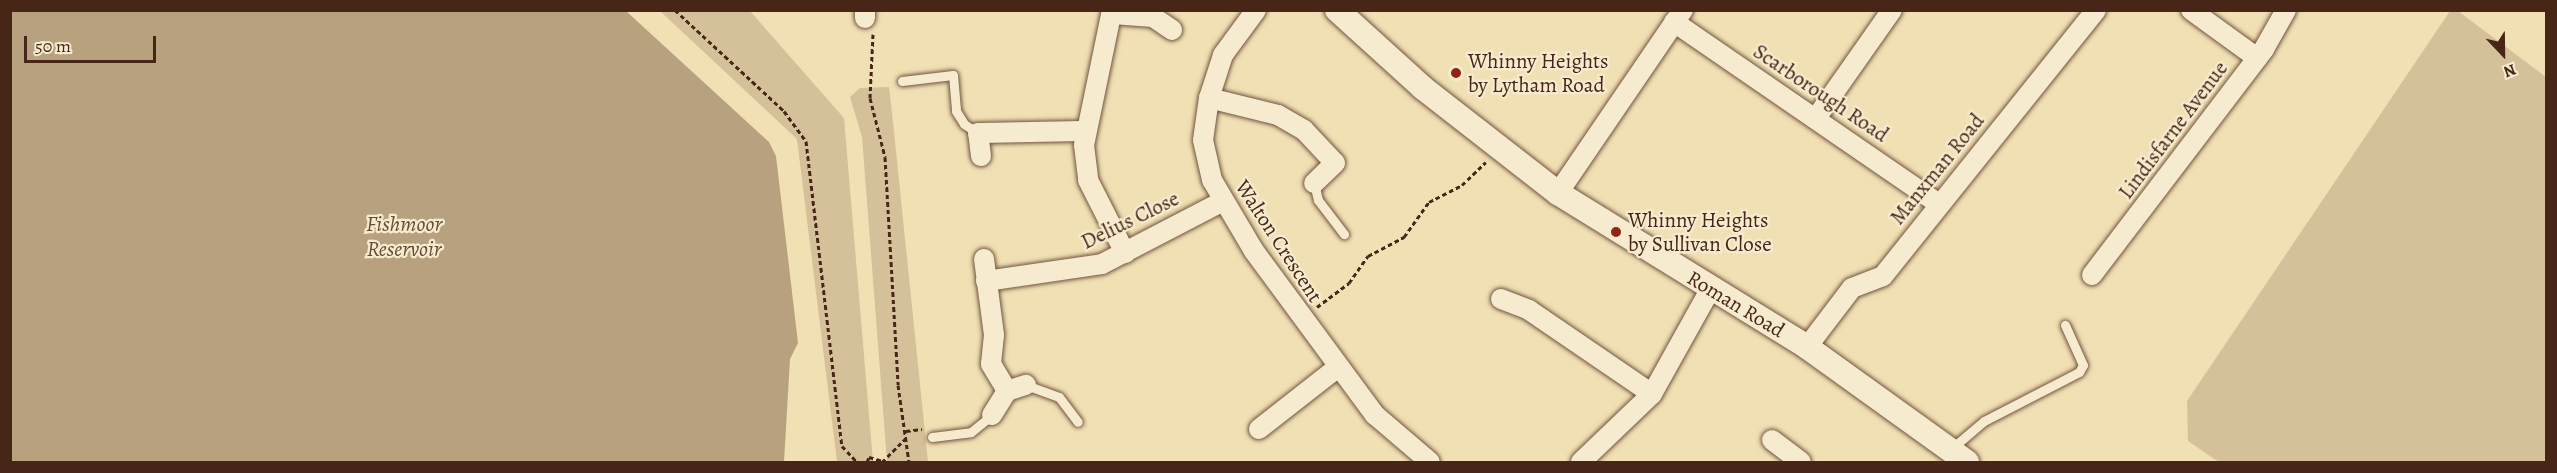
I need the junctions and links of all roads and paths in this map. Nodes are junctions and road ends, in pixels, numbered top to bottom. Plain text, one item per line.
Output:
1 (675, 10) edge
2 (1257, 10) edge
3 (1337, 10) edge
4 (1892, 10) edge
5 (2096, 10) edge
6 (2191, 10) edge
7 (2286, 10) edge
8 (1113, 12) edge
9 (865, 14) edge
10 (1678, 16) edge
11 (1172, 30) dead end
12 (2256, 58) junction
13 (902, 81) dead end
14 (1209, 98) junction
15 (1815, 118) junction
16 (1084, 131) junction
17 (978, 133) junction
18 (1501, 149) junction
19 (981, 156) dead end
20 (1314, 183) joint
21 (1558, 193) junction
22 (1221, 202) junction
23 (1939, 204) junction
24 (1344, 234) dead end
25 (1125, 253) junction
26 (984, 259) dead end
27 (2092, 275) dead end
28 (986, 281) junction
29 (1710, 290) junction
30 (1501, 299) dead end
31 (1301, 318) junction
32 (2065, 325) dead end
33 (1807, 347) junction
34 (1338, 368) junction
35 (1026, 385) joint
36 (1007, 391) junction
37 (1652, 394) junction
38 (992, 415) joint
39 (1078, 422) dead end
40 (1259, 429) dead end
41 (932, 436) dead end
42 (907, 437) junction
43 (1772, 440) dead end
44 (1958, 456) edge
45 (857, 462) edge
46 (867, 462) edge
47 (884, 462) edge
48 (909, 462) edge
49 (1430, 462) edge
50 (1581, 462) edge
51 (1801, 462) edge

1 - 45 path
2 - 14 street, Walton Crescent
3 - 18 street, Roman Road
4 - 15 street
5 - 23 street, Manxman Road
6 - 12 street
7 - 12 street, Lindisfarne Avenue
8 - 11 street
8 - 16 street
9 - 42 path
10 - 15 street, Scarborough Road
10 - 21 street
12 - 27 street, Lindisfarne Avenue
13 - 17 lane
14 - 20 street
14 - 22 street, Walton Crescent
15 - 23 street, Scarborough Road
16 - 17 street
16 - 25 street
17 - 19 street
18 - 21 street, Roman Road
18 - 31 path
20 - 24 lane
21 - 29 street, Roman Road
22 - 25 street, Delius Close
22 - 31 street, Walton Crescent
23 - 33 street, Manxman Road
25 - 28 street, Delius Close
26 - 28 street
28 - 36 street
29 - 33 street, Roman Road
29 - 37 street
30 - 37 street
31 - 34 street, Walton Crescent
32 - 44 lane
33 - 44 street, Roman Road
34 - 40 street
34 - 49 street, Walton Crescent
35 - 36 street
35 - 39 lane
36 - 38 street
37 - 50 street
38 - 41 lane
42 - 47 path
42 - 48 path
43 - 51 street
46 - 47 path

